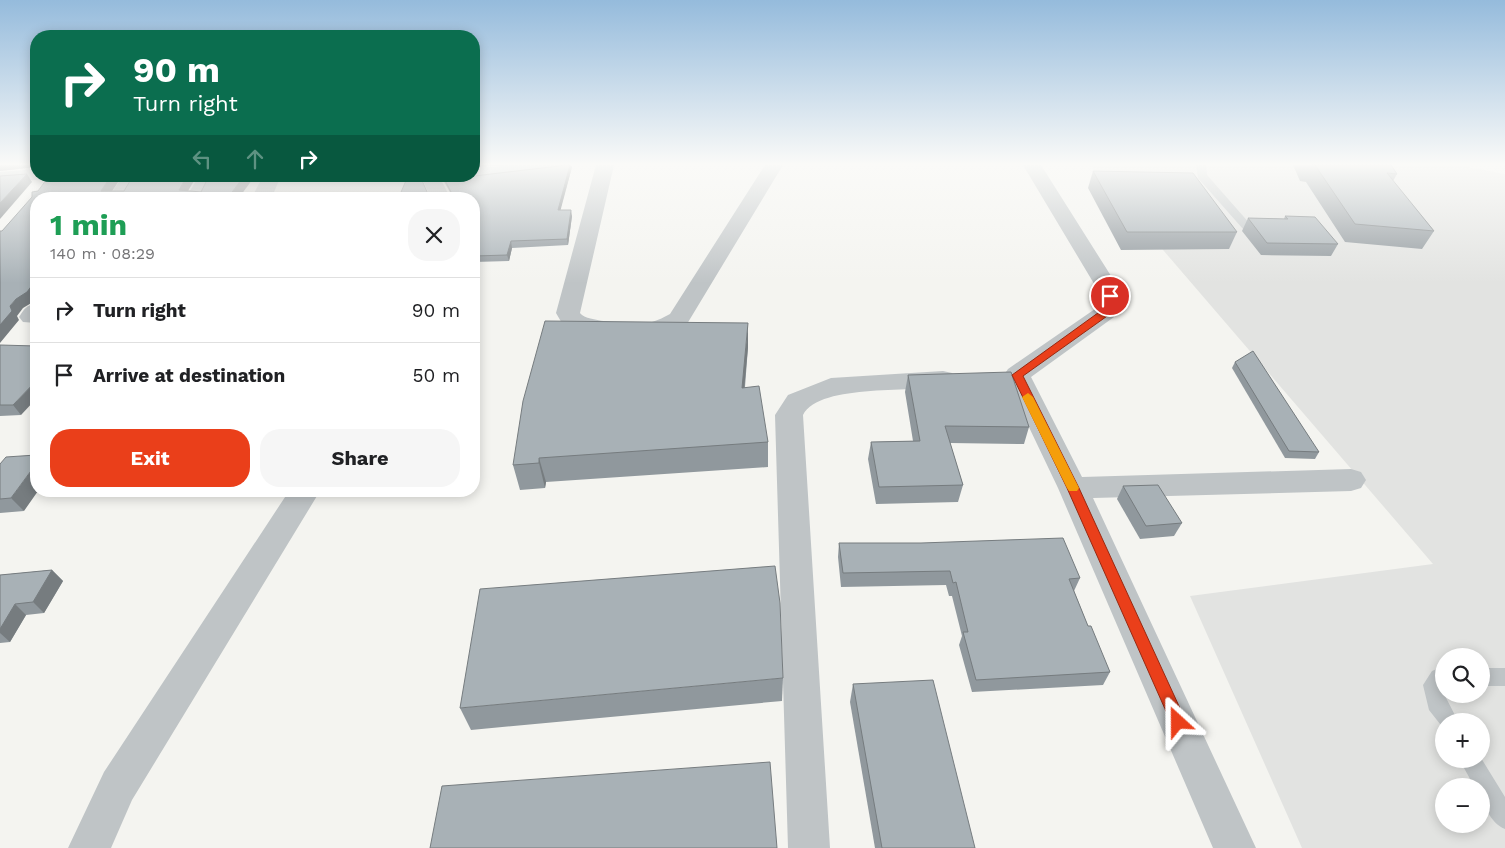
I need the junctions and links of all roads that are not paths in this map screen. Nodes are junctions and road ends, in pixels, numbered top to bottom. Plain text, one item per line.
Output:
1 (594, 205) edge
2 (749, 205) edge
3 (1057, 205) edge
4 (1227, 205) edge
5 (1247, 227) edge
6 (991, 376) junction
7 (1351, 480) dead end
8 (1073, 488) junction
9 (300, 497) edge
10 (1490, 677) edge
11 (1505, 677) edge
12 (1435, 682) edge
13 (1435, 696) edge
14 (1475, 768) edge
15 (1505, 818) edge
16 (88, 848) edge
17 (809, 848) edge
18 (1235, 848) edge

1 - 2 street
3 - 6 street
4 - 5 lane
6 - 8 street
6 - 17 street
7 - 8 street
8 - 18 street
9 - 16 street
10 - 11 lane
12 - 13 lane
14 - 15 lane

